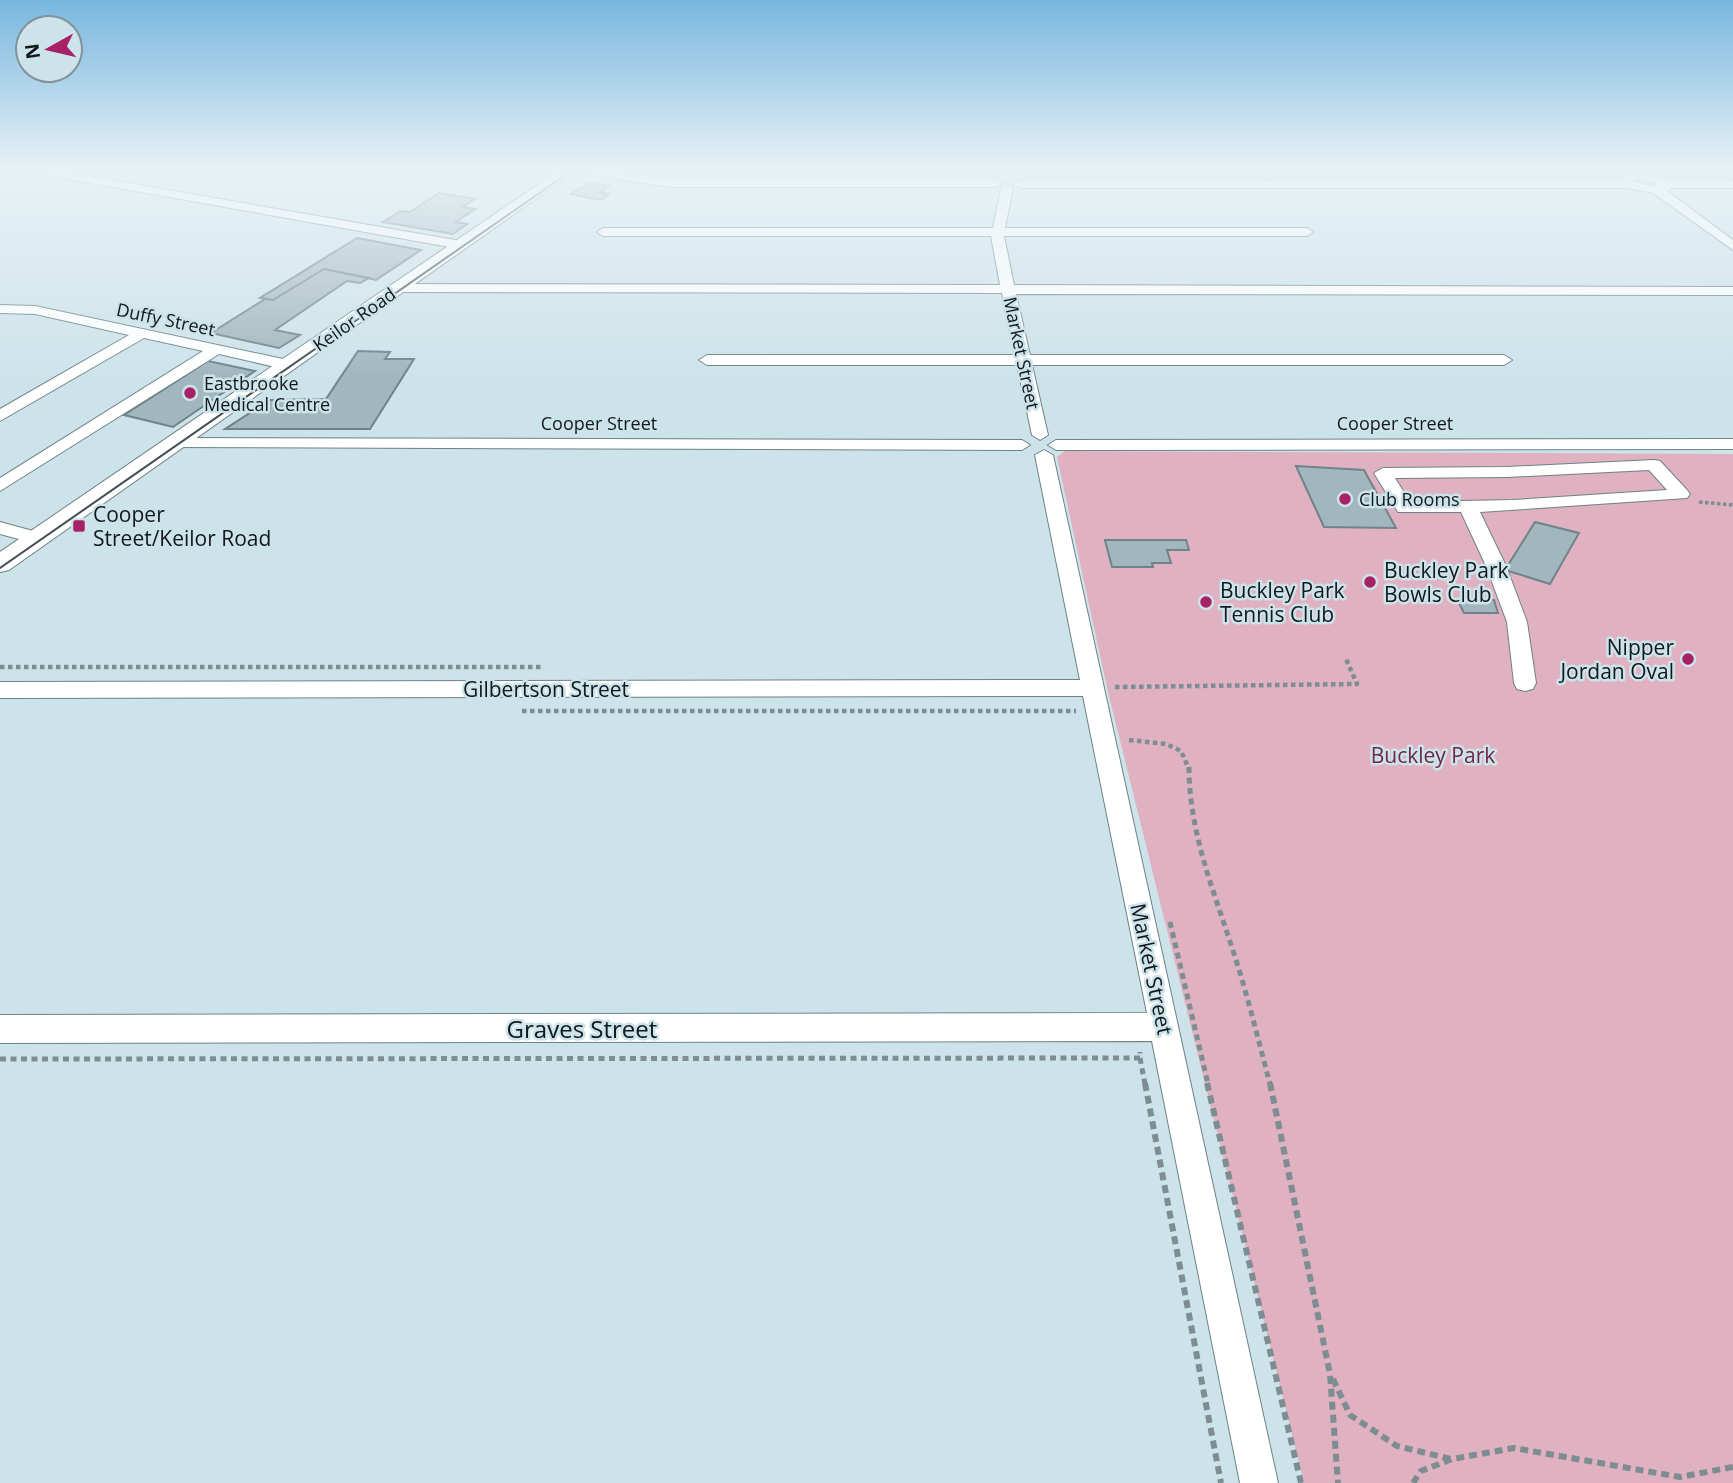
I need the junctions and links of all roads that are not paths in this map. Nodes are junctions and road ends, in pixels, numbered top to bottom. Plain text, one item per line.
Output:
1 (422, 238) edge
2 (471, 238) edge
3 (998, 238) edge
4 (461, 245) junction
5 (399, 288) junction
6 (1009, 289) junction
7 (1733, 291) edge
8 (0, 297) edge
9 (0, 309) edge
10 (35, 310) junction
11 (142, 333) junction
12 (217, 349) junction
13 (706, 360) dead end
14 (1024, 360) junction
15 (1504, 360) dead end
16 (288, 365) junction
17 (0, 416) edge
18 (175, 443) junction
19 (1488, 444) junction
20 (1733, 444) edge
21 (1040, 445) junction
22 (1507, 472) junction
23 (0, 486) edge
24 (1468, 507) junction
25 (0, 528) edge
26 (37, 538) junction
27 (0, 564) edge
28 (1108, 683) junction
29 (1525, 683) dead end
30 (0, 690) edge
31 (1150, 1027) junction
32 (0, 1029) edge
33 (1259, 1483) edge

1 - 4 street
2 - 4 main road, Keilor Road
3 - 6 street, Market Street
4 - 5 main road, Keilor Road
5 - 6 street
5 - 16 main road, Keilor Road
6 - 7 street
6 - 14 street, Market Street
8 - 10 street, Duffy Street
9 - 10 street, Duffy Street
10 - 11 street, Duffy Street
11 - 12 street, Duffy Street
11 - 17 street
12 - 16 street, Duffy Street
12 - 23 street
13 - 14 street
14 - 15 street
14 - 21 street, Market Street
16 - 18 main road, Keilor Road
18 - 21 street, Cooper Street
18 - 26 main road, Keilor Road
19 - 20 street, Cooper Street
19 - 21 street, Cooper Street
19 - 22 street
21 - 28 street, Market Street
22 - 24 street
22 - 24 street
24 - 29 street
25 - 26 street
26 - 27 main road, Keilor Road
28 - 30 street, Gilbertson Street
28 - 31 street, Market Street
31 - 32 street, Graves Street
31 - 33 street, Market Street

